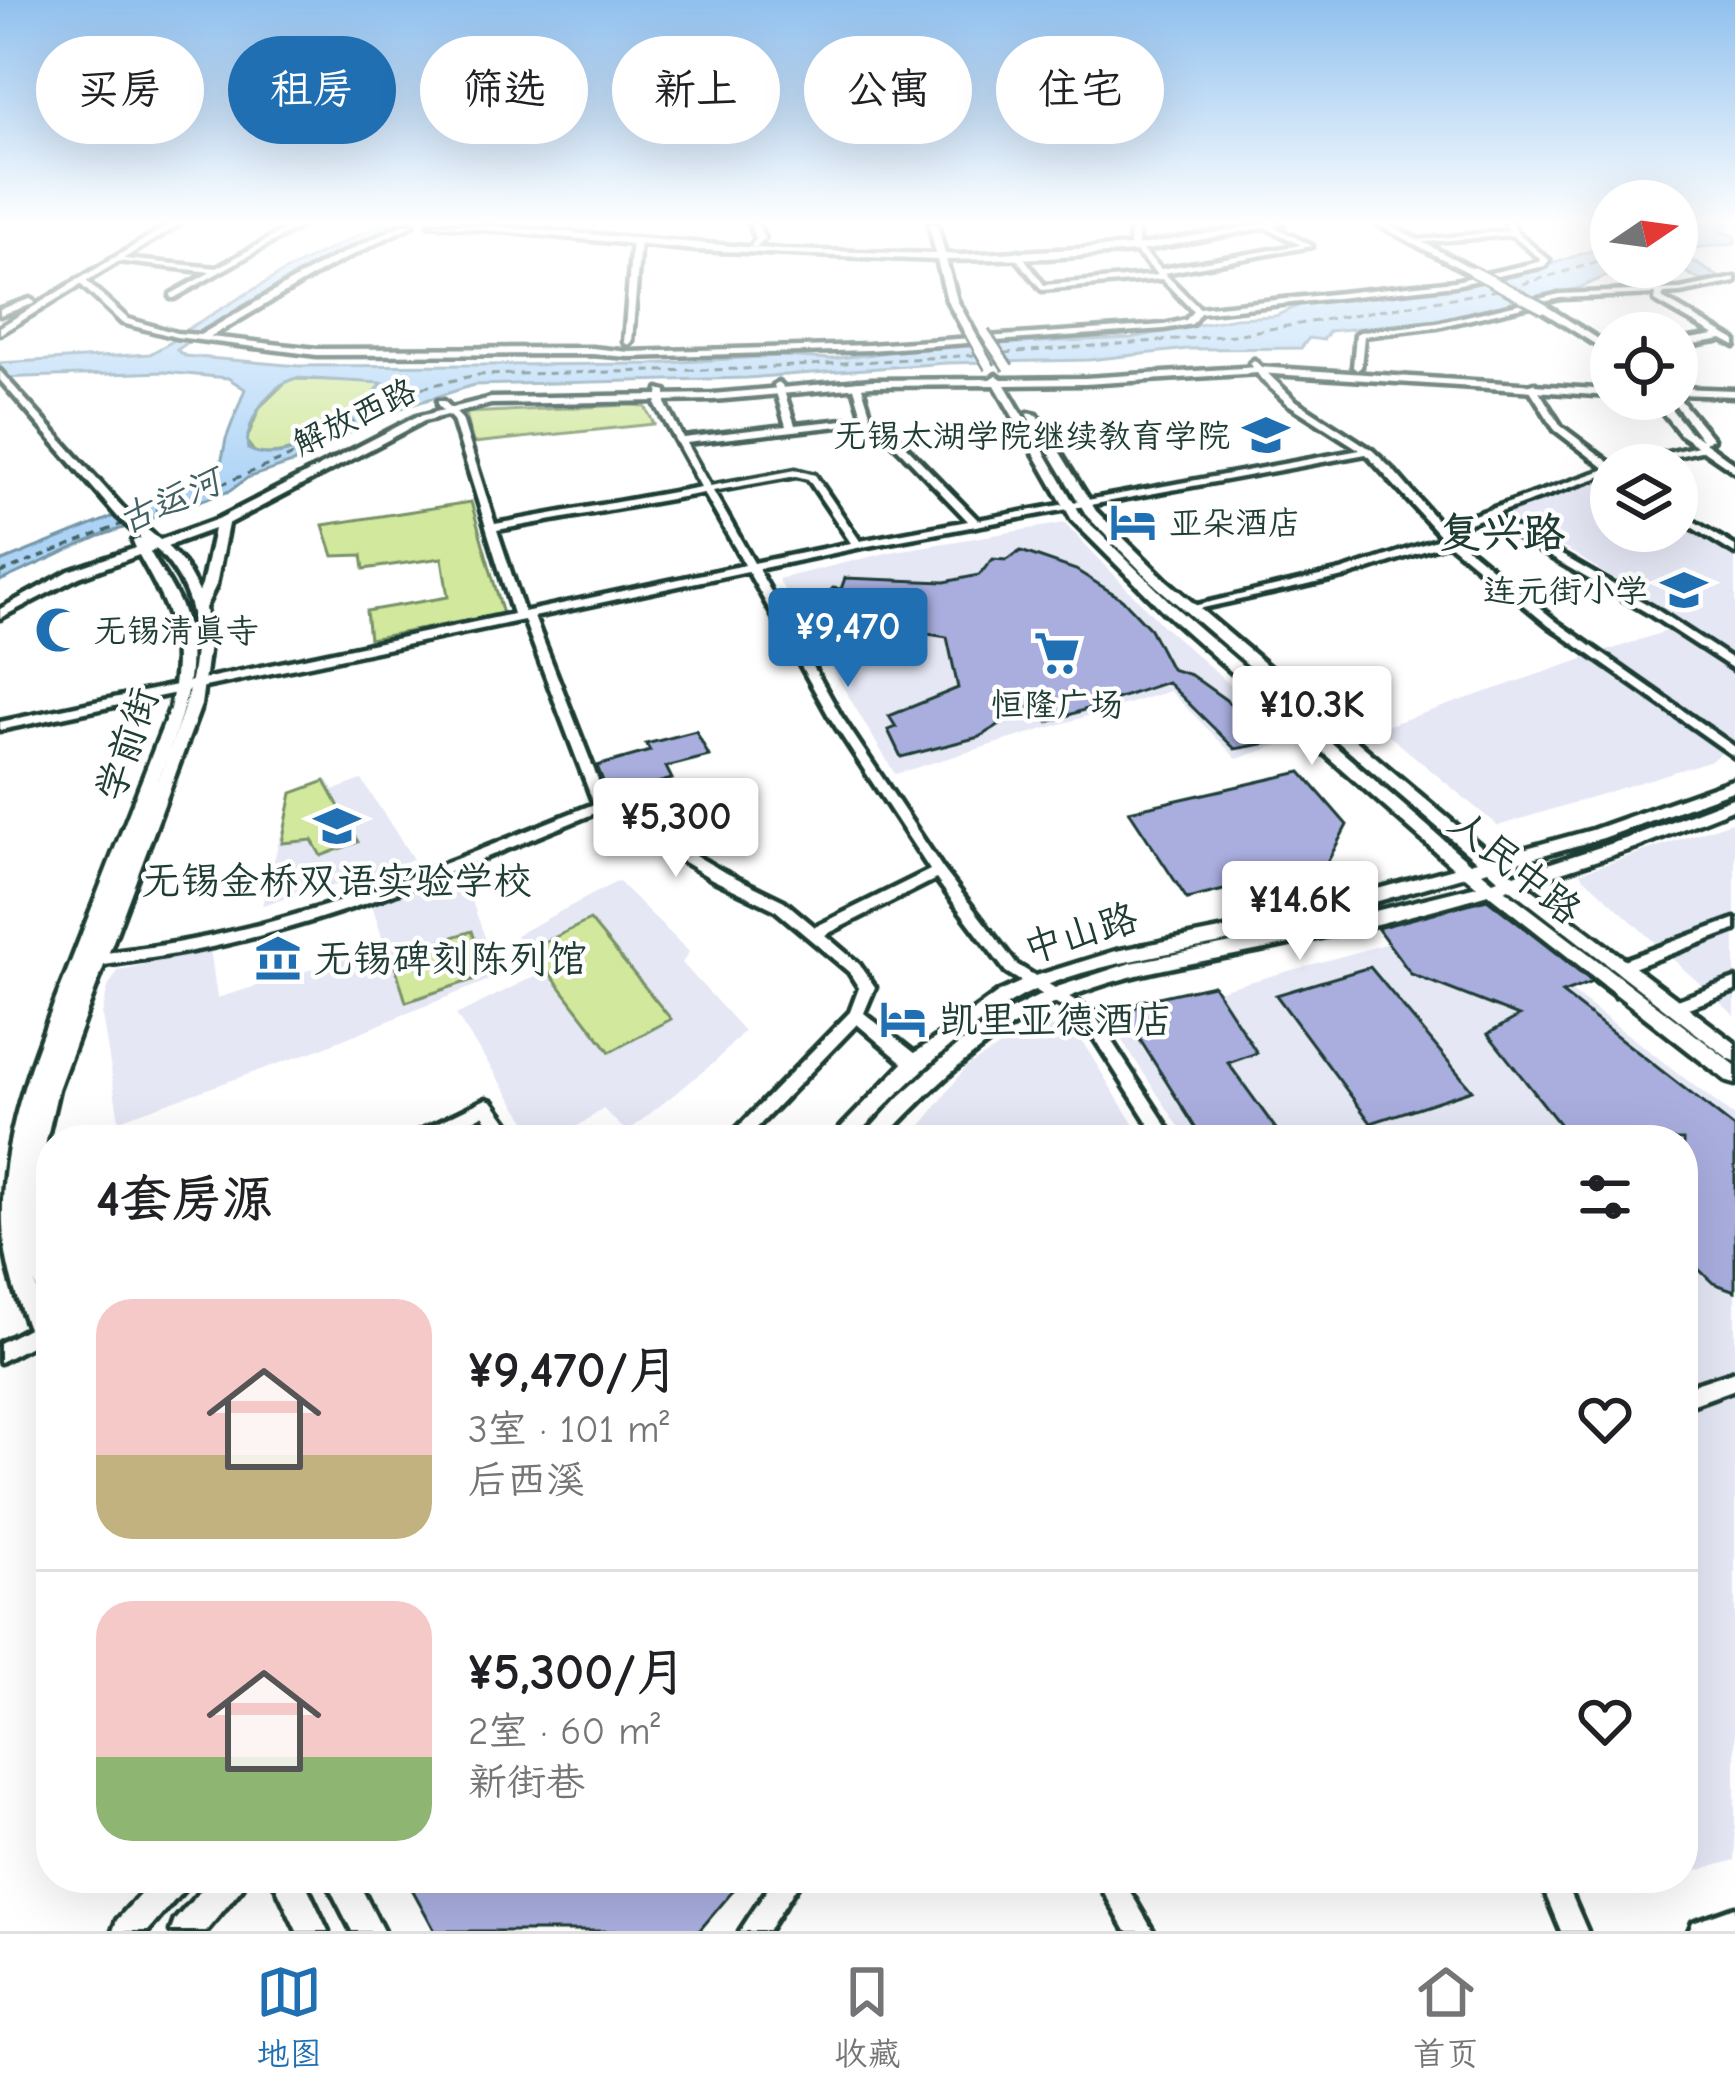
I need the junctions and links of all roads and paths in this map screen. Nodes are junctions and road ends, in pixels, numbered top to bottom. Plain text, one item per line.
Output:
1 (116, 314) edge
2 (242, 314) edge
3 (630, 314) edge
4 (963, 314) edge
5 (1195, 314) edge
6 (1484, 314) edge
7 (1557, 314) edge
8 (1560, 314) edge
9 (1685, 314) edge
10 (1590, 330) edge
11 (1723, 336) junction
12 (203, 337) junction
13 (1590, 337) edge
14 (1698, 340) edge
15 (628, 342) junction
16 (1735, 343) edge
17 (592, 351) junction
18 (658, 351) junction
19 (1256, 367) junction
20 (1357, 367) junction
21 (0, 374) edge
22 (1003, 375) junction
23 (857, 384) junction
24 (1531, 385) junction
25 (1590, 386) edge
26 (1590, 387) edge
27 (779, 388) junction
28 (662, 394) junction
29 (1698, 396) edge
30 (1735, 397) edge
31 (444, 406) junction
32 (868, 420) junction
33 (1677, 420) edge
34 (1692, 420) edge
35 (791, 428) junction
36 (680, 441) junction
37 (1702, 448) junction
38 (1698, 449) edge
39 (1367, 451) junction
40 (1590, 453) edge
41 (1735, 464) edge
42 (1590, 477) edge
43 (707, 490) junction
44 (1078, 506) junction
45 (1486, 516) junction
46 (222, 522) junction
47 (976, 524) junction
48 (1698, 527) edge
49 (491, 528) junction
50 (1445, 535) junction
51 (144, 540) junction
52 (857, 545) junction
53 (1735, 551) edge
54 (750, 568) junction
55 (0, 602) edge
56 (198, 608) junction
57 (1193, 609) junction
58 (0, 614) edge
59 (524, 617) junction
60 (1735, 666) edge
61 (191, 686) junction
62 (0, 726) edge
63 (1735, 753) edge
64 (1735, 784) edge
65 (1735, 802) edge
66 (602, 806) junction
67 (1491, 863) junction
68 (1466, 870) junction
69 (938, 872) junction
70 (1512, 881) junction
71 (1488, 888) junction
72 (1735, 924) edge
73 (815, 933) junction
74 (97, 960) junction
75 (1620, 967) junction
76 (1035, 983) junction
77 (1735, 985) edge
78 (1055, 996) junction
79 (1674, 1007) junction
80 (856, 1015) junction
81 (1735, 1053) edge
82 (915, 1063) junction
83 (1735, 1076) edge
84 (39, 1125) edge
85 (448, 1125) edge
86 (501, 1125) edge
87 (749, 1125) edge
88 (854, 1125) edge
89 (886, 1125) edge
90 (1158, 1125) edge
91 (36, 1133) edge
92 (36, 1244) edge
93 (36, 1310) edge
94 (36, 1332) edge
95 (0, 1353) edge
96 (1735, 1380) edge
97 (1698, 1393) edge
98 (162, 1893) edge
99 (219, 1893) edge
100 (295, 1893) edge
101 (348, 1893) edge
102 (783, 1893) edge
103 (1117, 1893) edge
104 (1558, 1893) edge
105 (1735, 1920) edge
106 (766, 1927) edge
107 (128, 1931) edge
108 (186, 1931) edge
109 (314, 1931) edge
110 (368, 1931) edge
111 (1140, 1931) edge
112 (1574, 1931) edge
113 (1702, 1931) edge

1 - 12 street
2 - 12 street
3 - 15 street
4 - 22 main road, 人民中路, bridge
5 - 18 street
6 - 20 street
7 - 13 main road
8 - 10 main road
9 - 11 street
11 - 14 street
11 - 16 street
12 - 17 street
15 - 17 street
15 - 18 street
17 - 18 street
19 - 20 main road, 解放西路
19 - 22 main road, 解放西路
19 - 24 main road, 解放西路
19 - 39 street
20 - 25 main road, 解放西路
21 - 51 main road
22 - 23 main road, 解放西路
22 - 27 main road, 解放西路
22 - 44 main road, 人民中路
23 - 27 main road, 解放西路
23 - 32 street
24 - 26 main road, 解放西路
24 - 40 street
27 - 28 main road, 解放西路
27 - 35 street
28 - 31 main road, 解放西路
28 - 36 street
29 - 30 main road
31 - 46 main road, 解放西路
31 - 49 street
31 - 51 main road, 解放西路
32 - 35 street
32 - 47 street
33 - 37 main road
34 - 41 main road
35 - 36 street
36 - 43 street
37 - 38 street
37 - 41 main road
39 - 44 street
39 - 50 street
42 - 45 street
43 - 49 street
43 - 52 street
43 - 54 street
44 - 47 street
44 - 57 main road, 人民中路
44 - 68 main road, 人民中路
45 - 50 street
45 - 60 street
46 - 51 main road, 解放西路
46 - 56 main road
47 - 52 street
48 - 53 street
49 - 59 street
50 - 57 street
50 - 63 street
51 - 55 main road
51 - 56 main road, 学前街
51 - 58 main road
51 - 61 main road, 学前街
52 - 54 street
54 - 59 street
54 - 69 street
56 - 61 main road, 学前街
57 - 67 main road, 人民中路
59 - 61 street
59 - 66 street
61 - 62 street
61 - 74 main road, 学前街
61 - 93 main road, 学前街
64 - 67 main road, 中山路
65 - 70 main road, 中山路
66 - 73 street
66 - 74 street
67 - 68 main road, 中山路
67 - 70 main road, 人民中路
68 - 71 main road, 人民中路
68 - 76 main road, 中山路
69 - 73 street
69 - 76 street
70 - 71 main road, 中山路
70 - 75 main road, 人民中路
71 - 78 main road, 中山路
71 - 83 main road, 人民中路
72 - 75 street
73 - 80 street
74 - 84 main road, 学前街
75 - 79 main road, 人民中路
76 - 78 street
76 - 82 main road, 中山路
77 - 79 street
78 - 89 main road, 中山路
78 - 90 street
79 - 81 main road, 人民中路
80 - 82 street
80 - 87 street
82 - 88 main road, 中山路
85 - 86 street
91 - 92 main road, 学前街
94 - 95 street
96 - 97 street
98 - 107 main road
99 - 108 main road
100 - 109 main road
101 - 110 main road
102 - 106 street
103 - 111 street
104 - 112 street
105 - 113 street

